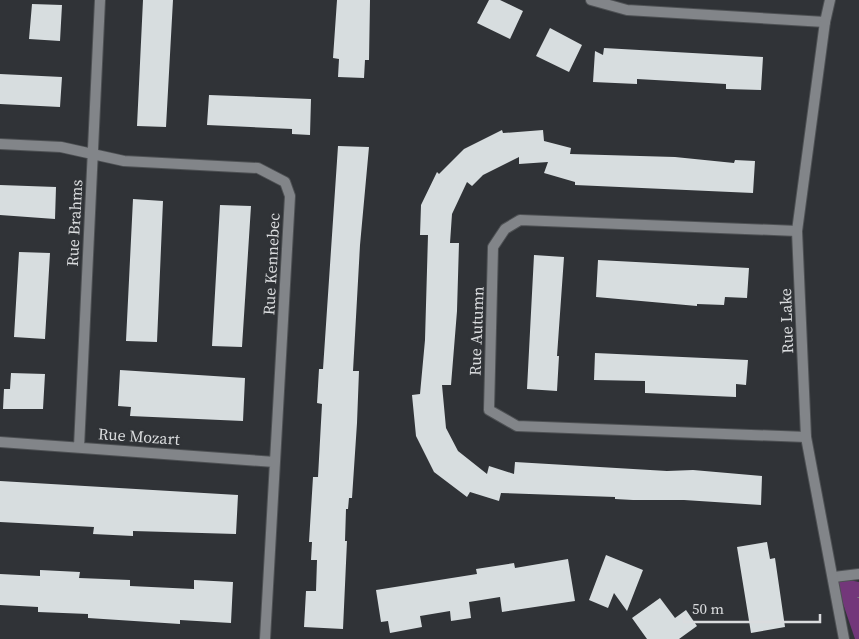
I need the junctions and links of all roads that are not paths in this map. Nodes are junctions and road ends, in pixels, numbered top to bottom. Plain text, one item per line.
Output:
1 (100, 0) edge
2 (591, 0) edge
3 (830, 0) edge
4 (825, 22) junction
5 (0, 144) edge
6 (92, 154) junction
7 (797, 231) junction
8 (806, 437) junction
9 (0, 442) edge
10 (79, 447) junction
11 (275, 462) junction
12 (859, 574) edge
13 (834, 578) junction
14 (265, 639) edge
15 (844, 639) edge

1 - 6 street, Rue Brahms
2 - 4 street
3 - 4 street, Rue Lake
4 - 7 street, Rue Lake
5 - 6 street, Rue Kennebec
6 - 10 street, Rue Brahms
6 - 11 street, Rue Kennebec
7 - 8 street, Rue Lake
7 - 8 street, Rue Autumn
8 - 13 street, Rue Lake
9 - 10 street, Rue Mozart
10 - 11 street, Rue Mozart
11 - 14 street, Rue Kennebec
12 - 13 street
13 - 15 street, Rue Lake

